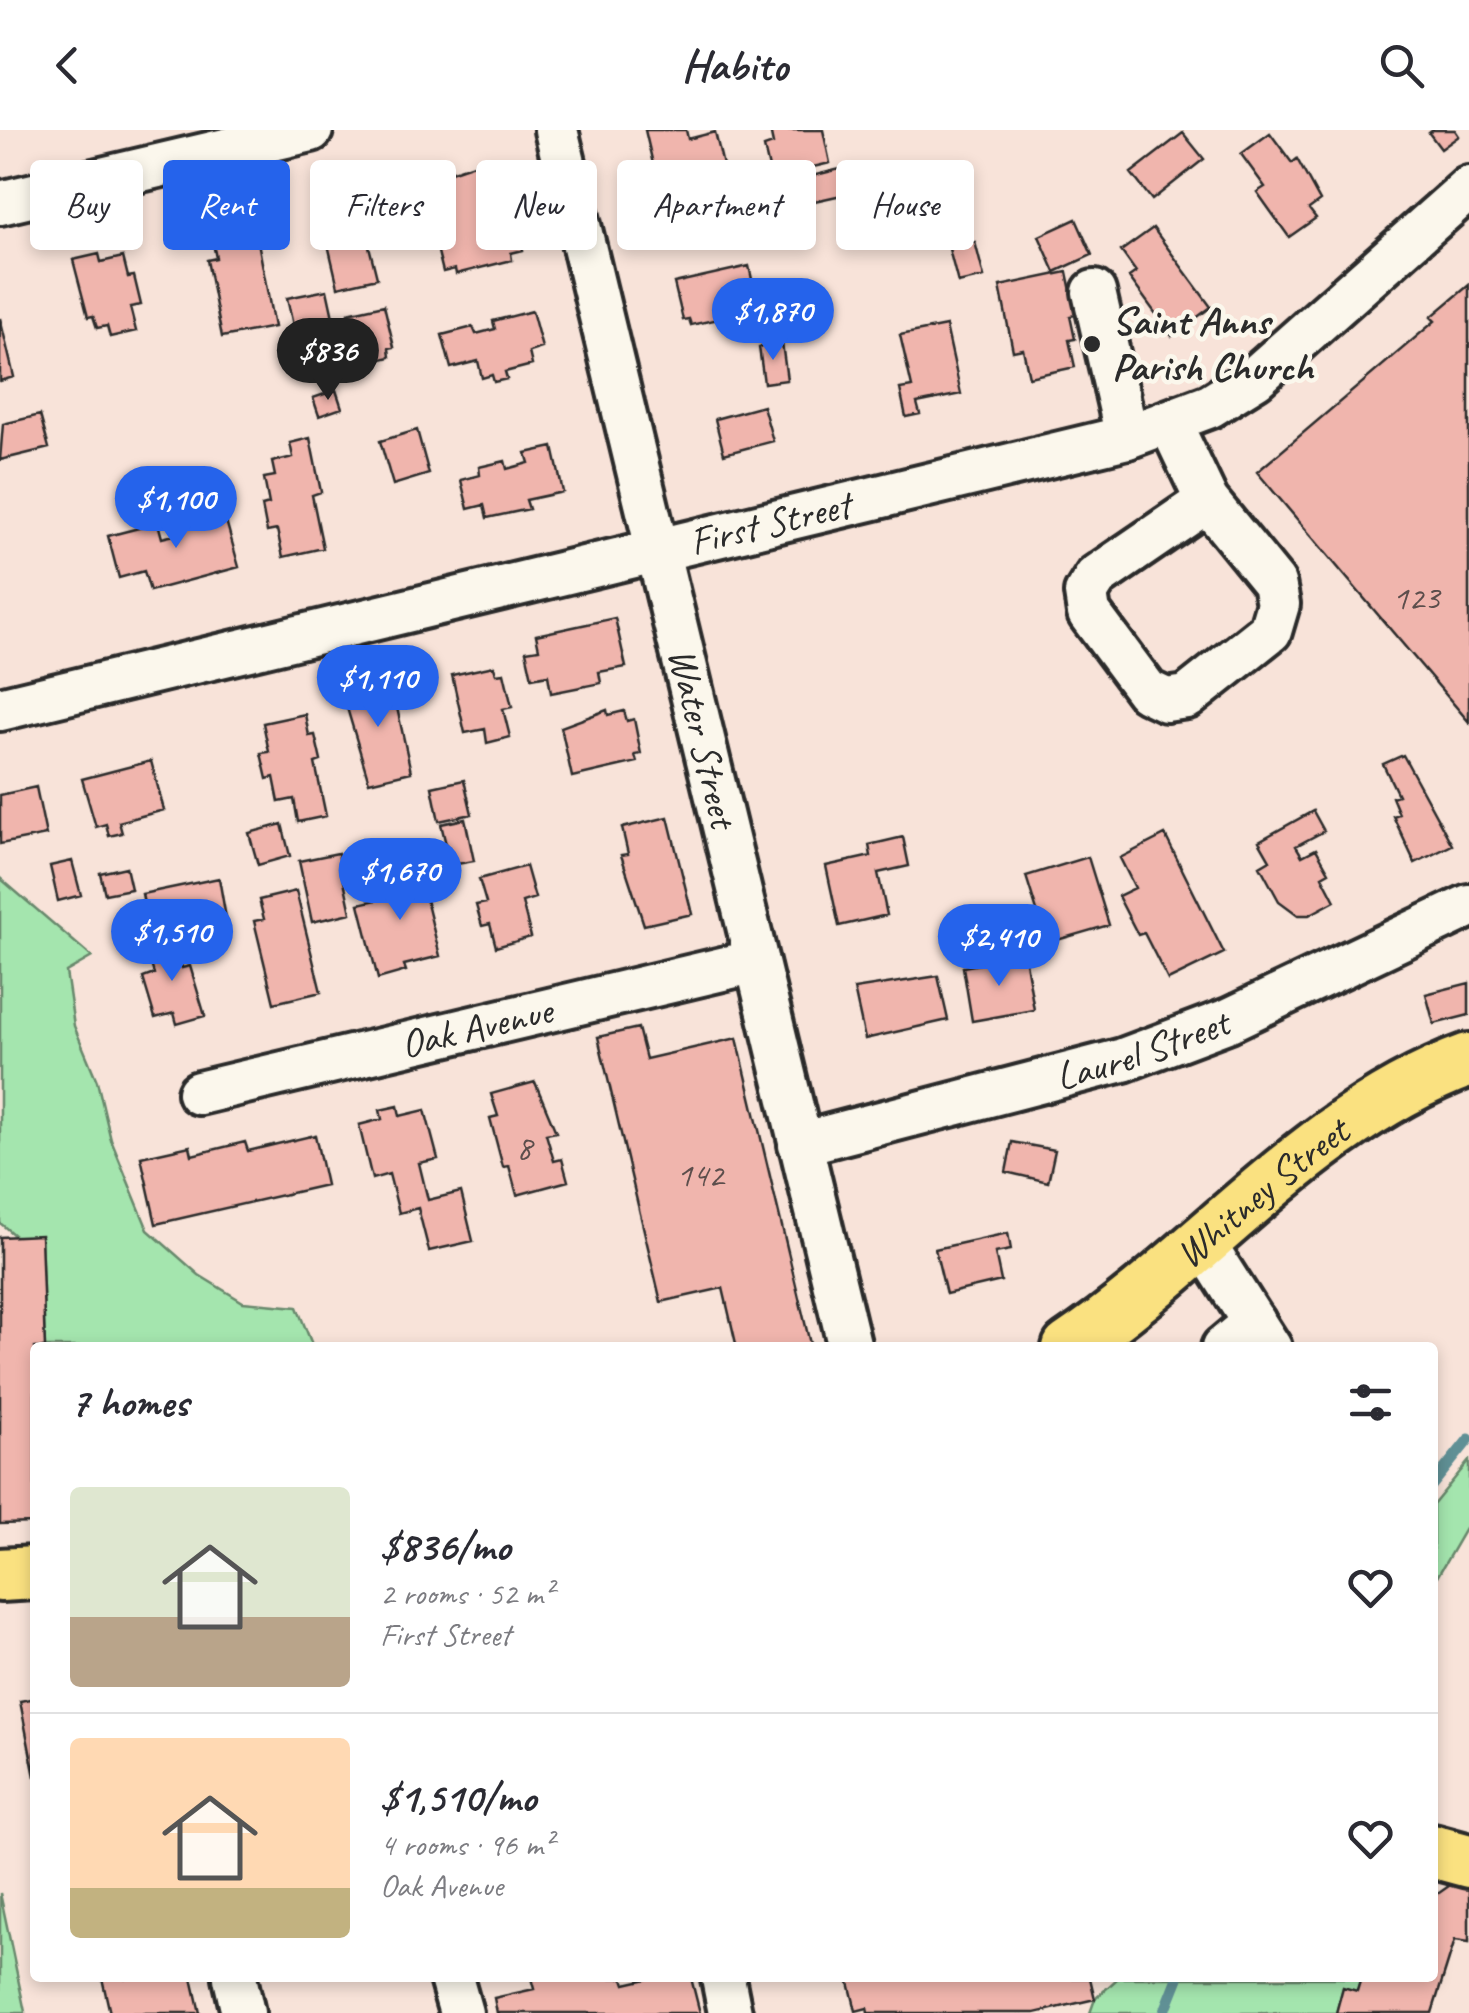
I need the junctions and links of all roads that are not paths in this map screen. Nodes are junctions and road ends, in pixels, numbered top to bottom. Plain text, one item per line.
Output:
1 (312, 130) edge
2 (556, 130) edge
3 (1469, 188) edge
4 (0, 203) edge
5 (1094, 292) dead end
6 (1170, 423) junction
7 (1127, 437) junction
8 (1207, 501) junction
9 (658, 552) junction
10 (0, 709) edge
11 (1469, 906) edge
12 (756, 961) junction
13 (1469, 1060) edge
14 (199, 1093) dead end
15 (800, 1144) junction
16 (1202, 1242) junction
17 (1249, 1339) edge
18 (849, 1342) edge
19 (1077, 1342) edge
20 (30, 1573) edge
21 (0, 1575) edge
22 (1438, 1852) edge
23 (1469, 1862) edge
24 (236, 1982) edge
25 (452, 1982) edge
26 (724, 1982) edge
27 (243, 2013) edge
28 (461, 2013) edge
29 (730, 2013) edge

1 - 4 street
2 - 9 street, Water Street
3 - 6 street, First Street
5 - 7 street
6 - 7 street, First Street
6 - 8 street
7 - 9 street, First Street
8 - 8 street
9 - 10 street, First Street
9 - 12 street, Water Street
11 - 15 street, Laurel Street
12 - 14 street, Oak Avenue
12 - 15 street, Water Street
13 - 16 main road, Whitney Street
15 - 18 street, Water Street
16 - 17 street
16 - 19 main road, Whitney Street
20 - 21 main road
22 - 23 main road
24 - 27 street
25 - 28 street
26 - 29 street

